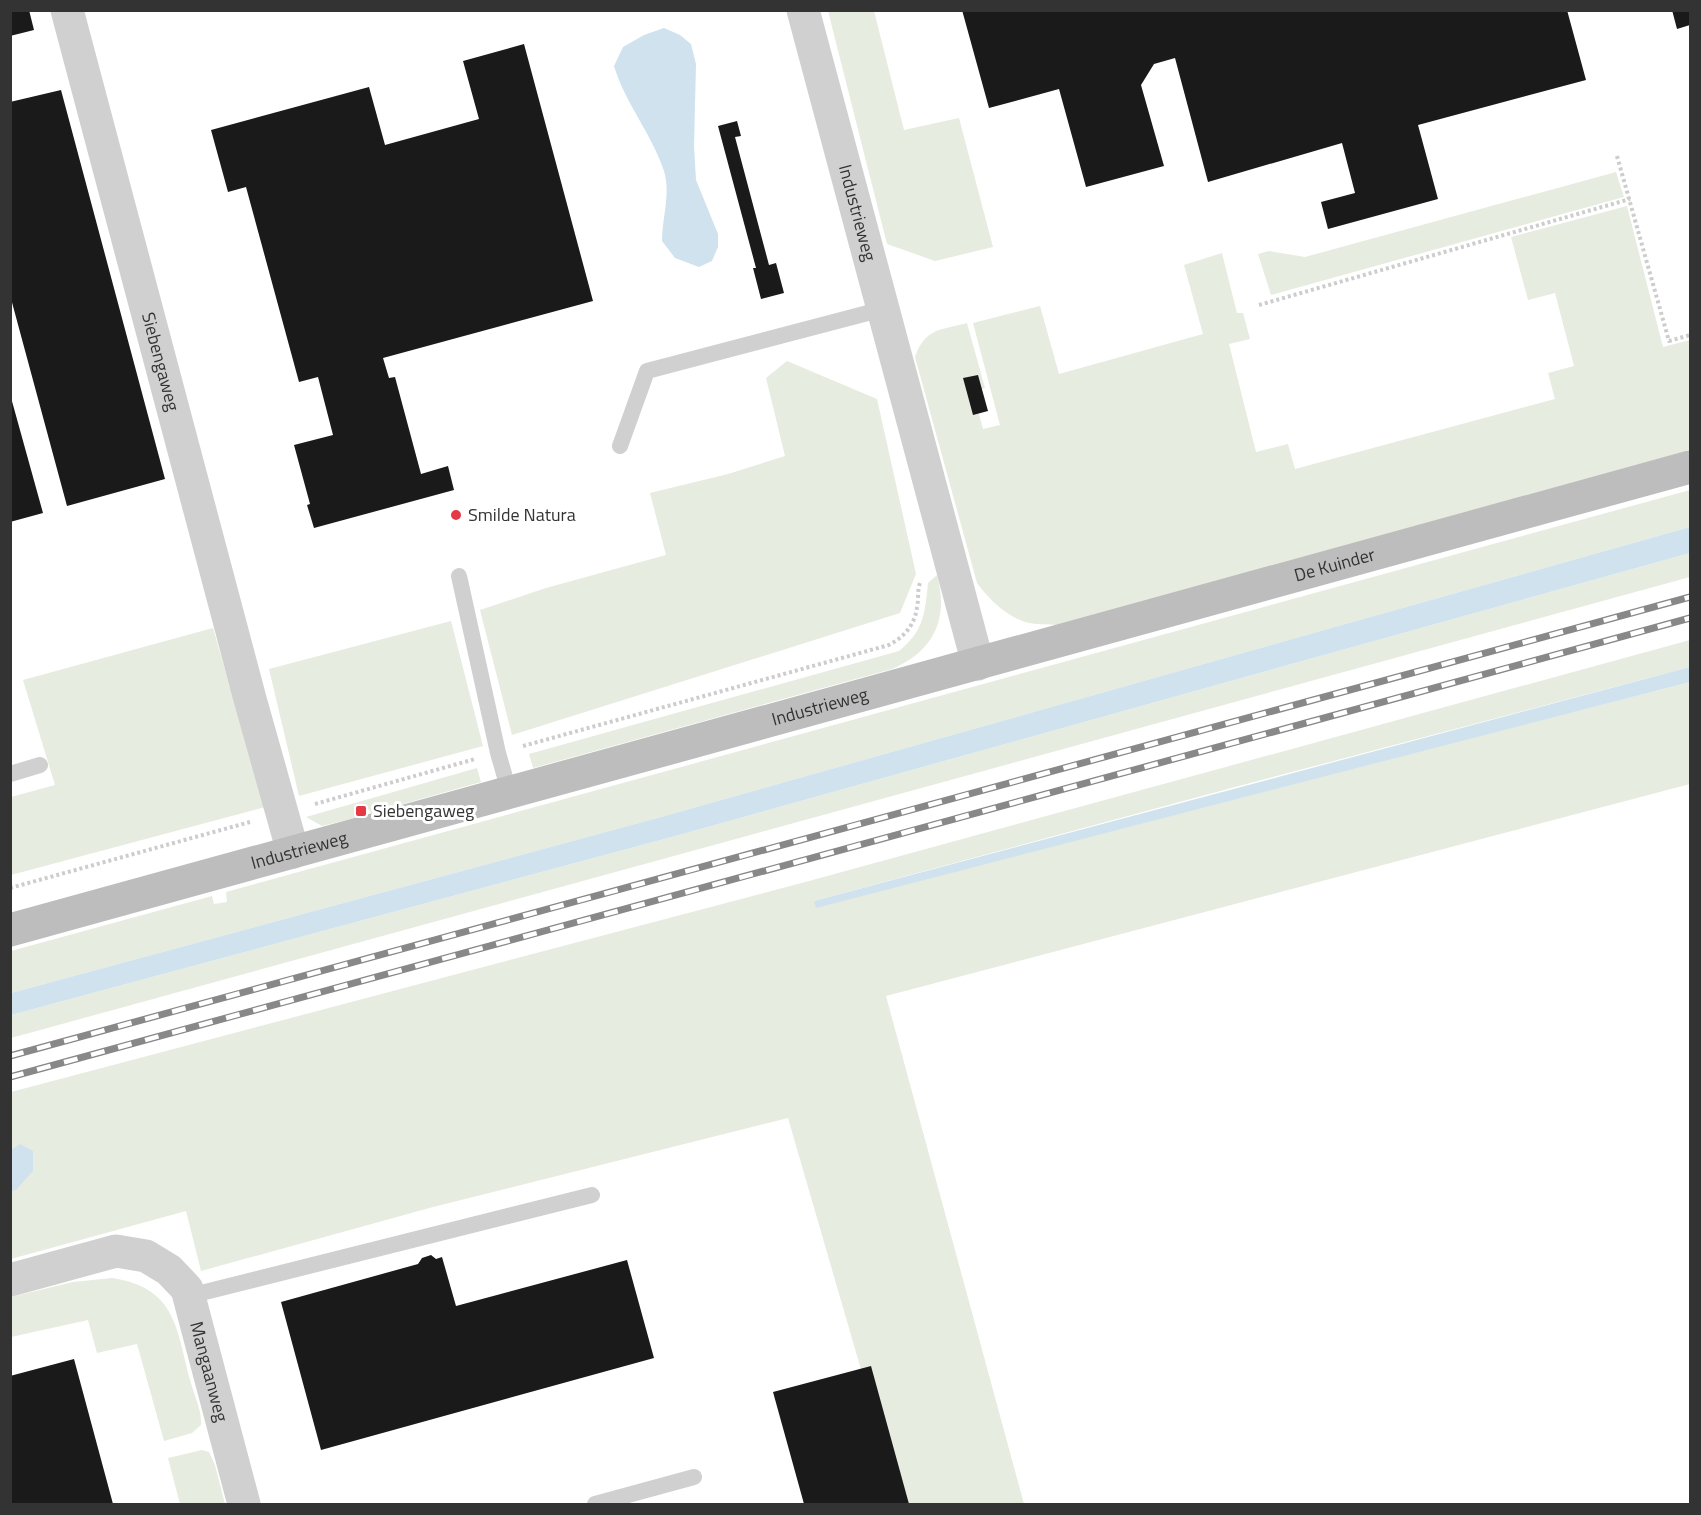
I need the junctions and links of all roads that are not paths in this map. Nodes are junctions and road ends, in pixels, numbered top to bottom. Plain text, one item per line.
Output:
1 (68, 10) edge
2 (803, 10) edge
3 (883, 309) junction
4 (620, 446) dead end
5 (1690, 467) edge
6 (459, 576) dead end
7 (978, 664) junction
8 (40, 765) dead end
9 (10, 774) edge
10 (509, 791) junction
11 (293, 852) junction
12 (10, 930) edge
13 (592, 1195) dead end
14 (10, 1280) edge
15 (189, 1296) junction
16 (694, 1477) dead end
17 (244, 1504) edge
18 (595, 1504) edge

1 - 11 street, Siebengaweg
2 - 3 street, Industrieweg
3 - 4 lane
3 - 7 street, Industrieweg
5 - 7 main road, De Kuinder
6 - 10 lane
7 - 10 main road, Industrieweg
8 - 9 lane
10 - 11 main road, Industrieweg
11 - 12 main road, Industrieweg
13 - 15 lane
14 - 15 street, Mangaanweg
15 - 17 street, Mangaanweg
16 - 18 lane

